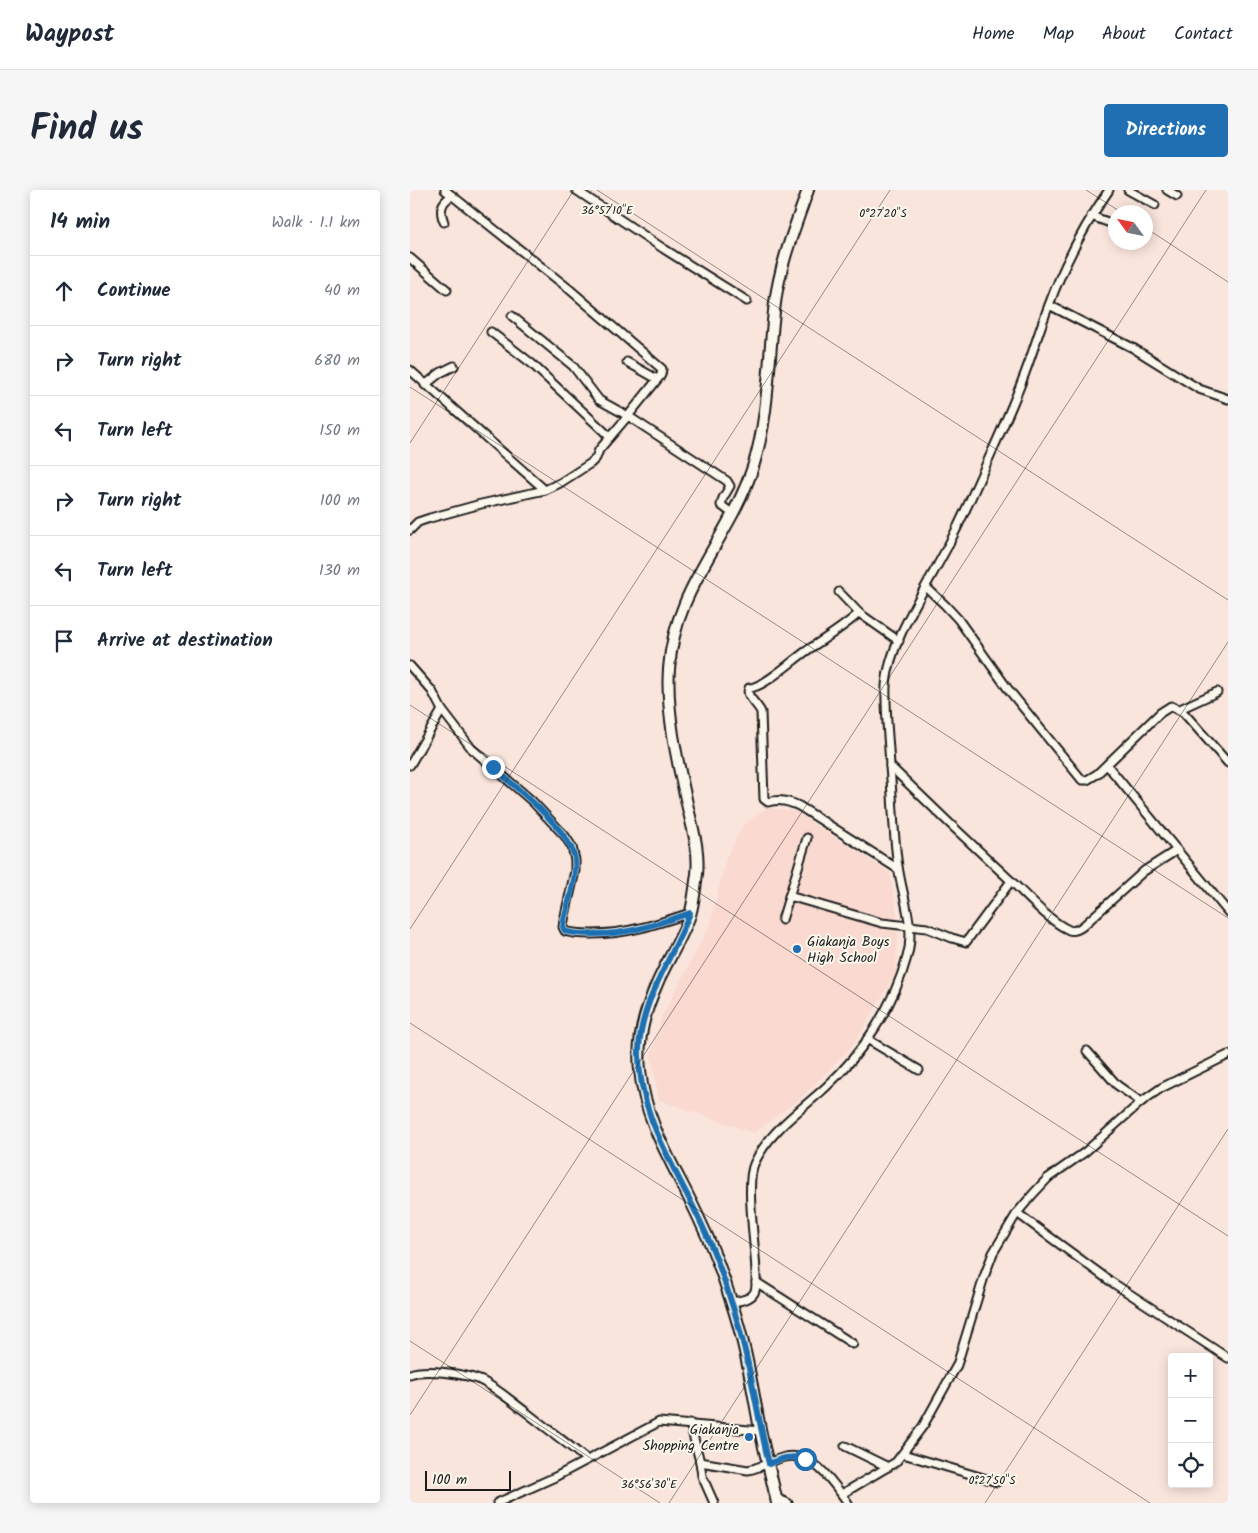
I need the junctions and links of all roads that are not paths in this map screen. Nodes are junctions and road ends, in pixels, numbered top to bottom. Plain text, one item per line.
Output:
1 (445, 190) edge
2 (576, 190) edge
3 (808, 190) edge
4 (1109, 190) edge
5 (1128, 190) edge
6 (1167, 190) edge
7 (452, 196) junction
8 (1178, 196) dead end
9 (1155, 205) dead end
10 (1090, 216) junction
11 (444, 222) dead end
12 (1108, 222) edge
13 (410, 258) edge
14 (447, 290) dead end
15 (748, 301) dead end
16 (1049, 304) junction
17 (512, 316) dead end
18 (491, 332) dead end
19 (627, 362) dead end
20 (454, 366) dead end
21 (410, 370) edge
22 (657, 379) junction
23 (425, 384) junction
24 (1228, 399) edge
25 (628, 416) junction
26 (610, 437) junction
27 (545, 490) junction
28 (733, 514) junction
29 (410, 530) edge
30 (926, 587) junction
31 (839, 592) dead end
32 (860, 613) junction
33 (899, 641) junction
34 (410, 666) edge
35 (1217, 692) dead end
36 (442, 710) junction
37 (1180, 710) junction
38 (1228, 762) edge
39 (410, 765) edge
40 (1107, 765) junction
41 (890, 766) junction
42 (807, 838) dead end
43 (1177, 850) junction
44 (898, 869) junction
45 (1011, 881) junction
46 (789, 896) junction
47 (1228, 912) edge
48 (690, 913) junction
49 (782, 920) dead end
50 (910, 927) junction
51 (867, 1039) junction
52 (1087, 1051) dead end
53 (1228, 1055) edge
54 (919, 1070) dead end
55 (1141, 1102) junction
56 (1017, 1213) junction
57 (756, 1282) junction
58 (732, 1302) junction
59 (853, 1344) dead end
60 (1228, 1358) edge
61 (412, 1371) edge
62 (690, 1423) junction
63 (761, 1431) junction
64 (846, 1446) dead end
65 (903, 1454) junction
66 (587, 1460) junction
67 (700, 1462) junction
68 (769, 1464) junction
69 (888, 1466) junction
70 (997, 1482) dead end
71 (842, 1494) junction
72 (777, 1500) edge
73 (497, 1503) edge
74 (714, 1503) edge
75 (788, 1503) edge
76 (848, 1503) edge

1 - 7 street
2 - 15 street
3 - 28 main road
4 - 10 street
5 - 9 street
6 - 8 street
7 - 11 street
7 - 22 street
10 - 12 street
10 - 16 street
13 - 14 street
16 - 24 street
16 - 30 street
17 - 25 street
18 - 26 street
19 - 22 street
20 - 23 street
21 - 23 street
22 - 25 street
23 - 27 street
25 - 26 street
25 - 28 street
26 - 27 street
27 - 29 street
28 - 48 main road
30 - 33 street
30 - 40 street
31 - 32 street
32 - 33 street
32 - 44 street
33 - 41 street
34 - 36 street
35 - 37 street
36 - 39 street
36 - 48 street
37 - 38 street
37 - 40 street
40 - 43 street
41 - 44 street
41 - 45 street
42 - 46 street
43 - 45 street
43 - 47 street
44 - 50 street
45 - 50 street
46 - 49 street
46 - 50 street
48 - 58 main road
50 - 51 street
51 - 54 street
51 - 57 street
52 - 55 street
53 - 55 street
55 - 56 street
56 - 60 street
56 - 65 street
57 - 58 street
57 - 59 street
58 - 63 main road
61 - 66 street
62 - 63 street
62 - 66 street
62 - 67 street
63 - 68 main road
64 - 69 street
65 - 69 street
65 - 70 street
66 - 73 street
67 - 68 street
67 - 74 street
68 - 71 street
68 - 72 main road
69 - 71 street
71 - 76 street
72 - 75 street

